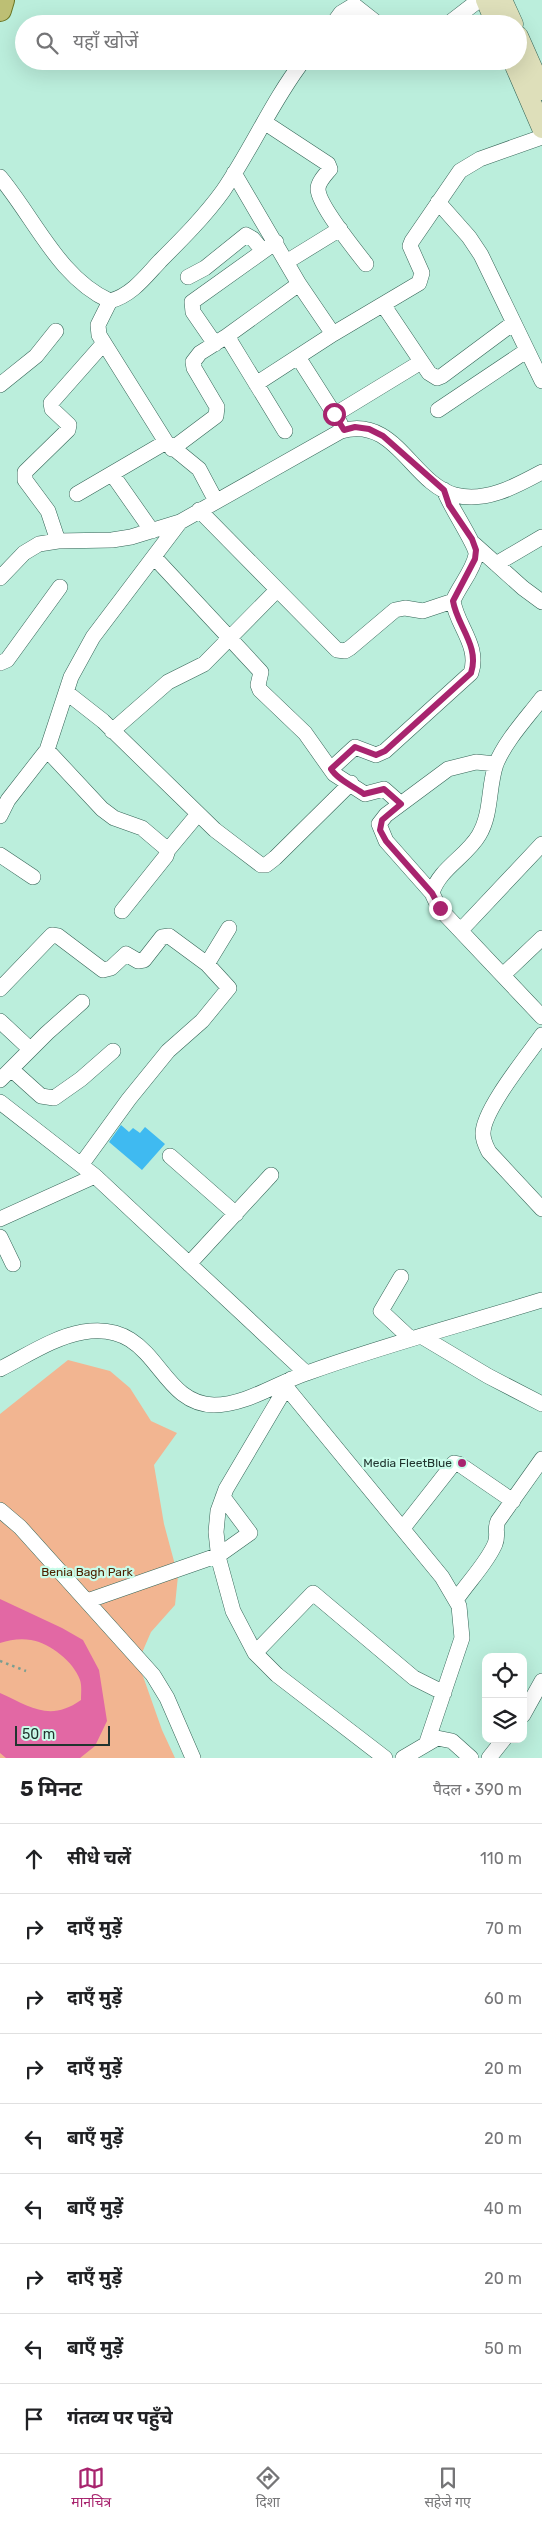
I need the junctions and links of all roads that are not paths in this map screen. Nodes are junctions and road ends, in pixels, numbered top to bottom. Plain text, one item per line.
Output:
1 (3, 0) edge
2 (480, 0) edge
3 (486, 0) edge
4 (502, 0) edge
5 (353, 2) edge
6 (0, 10) edge
7 (339, 15) edge
8 (368, 15) edge
9 (460, 15) edge
10 (492, 15) edge
11 (509, 15) edge
12 (527, 56) edge
13 (297, 70) edge
14 (517, 70) edge
15 (542, 90) edge
16 (264, 122) junction
17 (542, 128) edge
18 (542, 137) edge
19 (234, 173) junction
20 (0, 177) edge
21 (438, 202) junction
22 (340, 229) junction
23 (276, 242) junction
24 (263, 251) junction
25 (288, 261) junction
26 (366, 264) dead end
27 (188, 277) dead end
28 (299, 284) junction
29 (110, 301) junction
30 (384, 306) junction
31 (512, 324) junction
32 (56, 331) dead end
33 (333, 334) junction
34 (221, 340) junction
35 (104, 343) junction
36 (526, 351) junction
37 (298, 357) junction
38 (422, 362) junction
39 (542, 381) edge
40 (256, 384) junction
41 (0, 385) edge
42 (438, 410) dead end
43 (334, 414) junction
44 (344, 430) junction
45 (285, 431) dead end
46 (169, 446) junction
47 (542, 472) edge
48 (112, 474) junction
49 (444, 490) junction
50 (77, 494) dead end
51 (216, 502) junction
52 (199, 510) junction
53 (180, 522) junction
54 (152, 531) junction
55 (542, 537) edge
56 (58, 540) junction
57 (474, 544) junction
58 (155, 558) junction
59 (496, 564) junction
60 (0, 578) edge
61 (60, 587) dead end
62 (277, 590) junction
63 (453, 601) junction
64 (542, 602) edge
65 (230, 639) junction
66 (0, 663) edge
67 (66, 692) junction
68 (542, 698) edge
69 (112, 731) junction
70 (47, 750) junction
71 (496, 764) junction
72 (331, 769) junction
73 (351, 784) junction
74 (401, 804) junction
75 (198, 814) junction
76 (0, 816) edge
77 (542, 844) edge
78 (168, 850) junction
79 (0, 855) edge
80 (33, 877) dead end
81 (432, 893) junction
82 (122, 911) dead end
83 (229, 928) dead end
84 (461, 930) junction
85 (542, 938) edge
86 (207, 964) junction
87 (504, 975) junction
88 (0, 989) edge
89 (82, 1002) dead end
90 (542, 1017) edge
91 (0, 1021) edge
92 (542, 1035) edge
93 (30, 1049) junction
94 (113, 1050) dead end
95 (5, 1074) edge
96 (0, 1102) edge
97 (170, 1156) dead end
98 (81, 1165) junction
99 (272, 1175) dead end
100 (95, 1176) junction
101 (542, 1209) edge
102 (2, 1213) edge
103 (236, 1214) junction
104 (0, 1237) edge
105 (13, 1264) dead end
106 (189, 1264) junction
107 (401, 1277) dead end
108 (542, 1300) edge
109 (416, 1338) junction
110 (0, 1369) edge
111 (306, 1373) junction
112 (289, 1383) junction
113 (542, 1404) edge
114 (542, 1459) edge
115 (223, 1497) junction
116 (513, 1502) junction
117 (0, 1510) edge
118 (403, 1528) junction
119 (219, 1555) junction
120 (456, 1600) junction
121 (87, 1601) junction
122 (255, 1653) junction
123 (542, 1681) edge
124 (444, 1693) junction
125 (527, 1708) edge
126 (427, 1742) junction
127 (501, 1743) edge
128 (193, 1758) edge
129 (385, 1758) edge
130 (403, 1758) edge
131 (471, 1758) edge
132 (489, 1758) edge

1 - 6 main road
2 - 9 street
3 - 10 main road
4 - 11 main road
5 - 7 street
5 - 8 street
12 - 15 main road
13 - 16 street
14 - 17 main road
16 - 19 street
16 - 22 street
18 - 21 street
19 - 23 street
19 - 29 street
20 - 29 street
21 - 30 street
21 - 31 street
22 - 25 street
22 - 26 street
23 - 24 street
23 - 25 street
24 - 27 street
24 - 34 street
25 - 28 street
28 - 33 street
28 - 34 street
29 - 35 street
30 - 33 street
30 - 38 street
31 - 36 street
31 - 38 street
32 - 41 street
33 - 37 street
34 - 40 street
34 - 46 street
35 - 46 street
35 - 56 street
36 - 39 street
36 - 42 street
37 - 40 street
37 - 43 street
38 - 43 street
40 - 45 street
43 - 44 street
44 - 49 street
44 - 51 street
46 - 48 street
46 - 51 street
47 - 49 street
48 - 50 street
48 - 54 street
49 - 57 street
51 - 52 street
52 - 53 street
52 - 62 street
53 - 54 street
53 - 58 street
54 - 56 street
55 - 59 street
56 - 60 street
57 - 59 street
57 - 63 street
58 - 65 street
58 - 67 street
59 - 64 street
61 - 66 street
62 - 63 street
62 - 65 street
63 - 72 street
65 - 69 street
65 - 72 street
67 - 69 street
67 - 70 street
68 - 71 street
69 - 75 street
70 - 76 street
70 - 78 street
71 - 74 street
71 - 81 street
72 - 73 street
73 - 74 street
73 - 75 street
74 - 81 street
75 - 78 street
77 - 84 street
78 - 82 street
79 - 80 street
81 - 84 street
83 - 86 street
84 - 87 street
85 - 87 street
86 - 88 street
86 - 98 street
87 - 90 street
89 - 93 street
91 - 93 street
92 - 101 street
93 - 95 street
94 - 95 street
96 - 98 street
97 - 103 street
98 - 100 street
99 - 103 street
100 - 102 street
100 - 106 street
103 - 106 street
104 - 105 street
106 - 111 street
107 - 109 street
108 - 109 street
109 - 111 street
109 - 113 street
110 - 112 street
111 - 112 street
112 - 115 street
112 - 118 street
114 - 116 street
115 - 119 street
115 - 119 street
116 - 118 street
116 - 120 street
117 - 121 street
118 - 120 street
119 - 121 street
119 - 122 street
120 - 124 street
121 - 128 street
122 - 124 street
122 - 129 street
123 - 125 street
124 - 126 street
126 - 130 street
126 - 131 street
127 - 132 street

